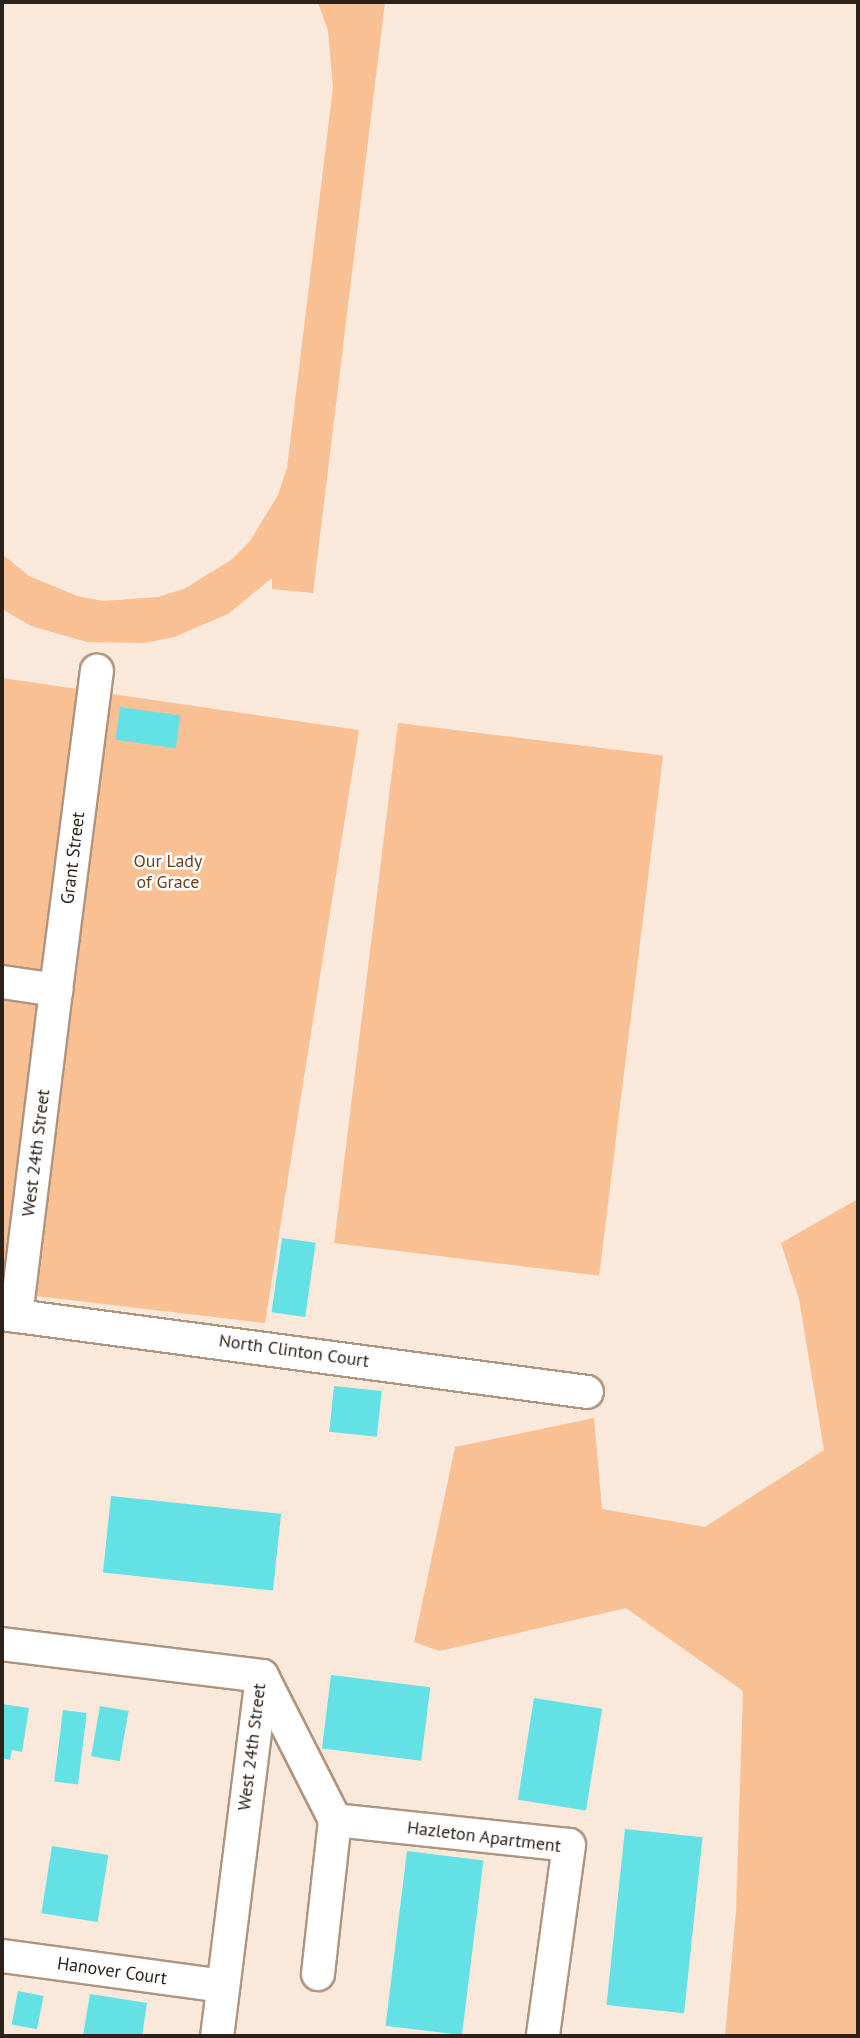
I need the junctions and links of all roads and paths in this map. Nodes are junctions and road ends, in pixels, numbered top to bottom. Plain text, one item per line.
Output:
1 (97, 670) dead end
2 (2, 982) edge
3 (56, 990) junction
4 (9, 1315) edge
5 (587, 1392) dead end
6 (2, 1644) edge
7 (262, 1676) junction
8 (335, 1820) junction
9 (2, 1956) edge
10 (318, 1974) dead end
11 (223, 1986) junction
12 (216, 2036) edge
13 (543, 2036) edge

1 - 3 street, Grant Street
2 - 3 street
3 - 4 street, West 24th Street
4 - 5 street, North Clinton Court
6 - 7 street, West 24th Street
7 - 8 street
7 - 11 street, West 24th Street
8 - 10 street
8 - 13 street, Hazleton Apartment
9 - 11 street, Hanover Court
11 - 12 street, West 24th Street

